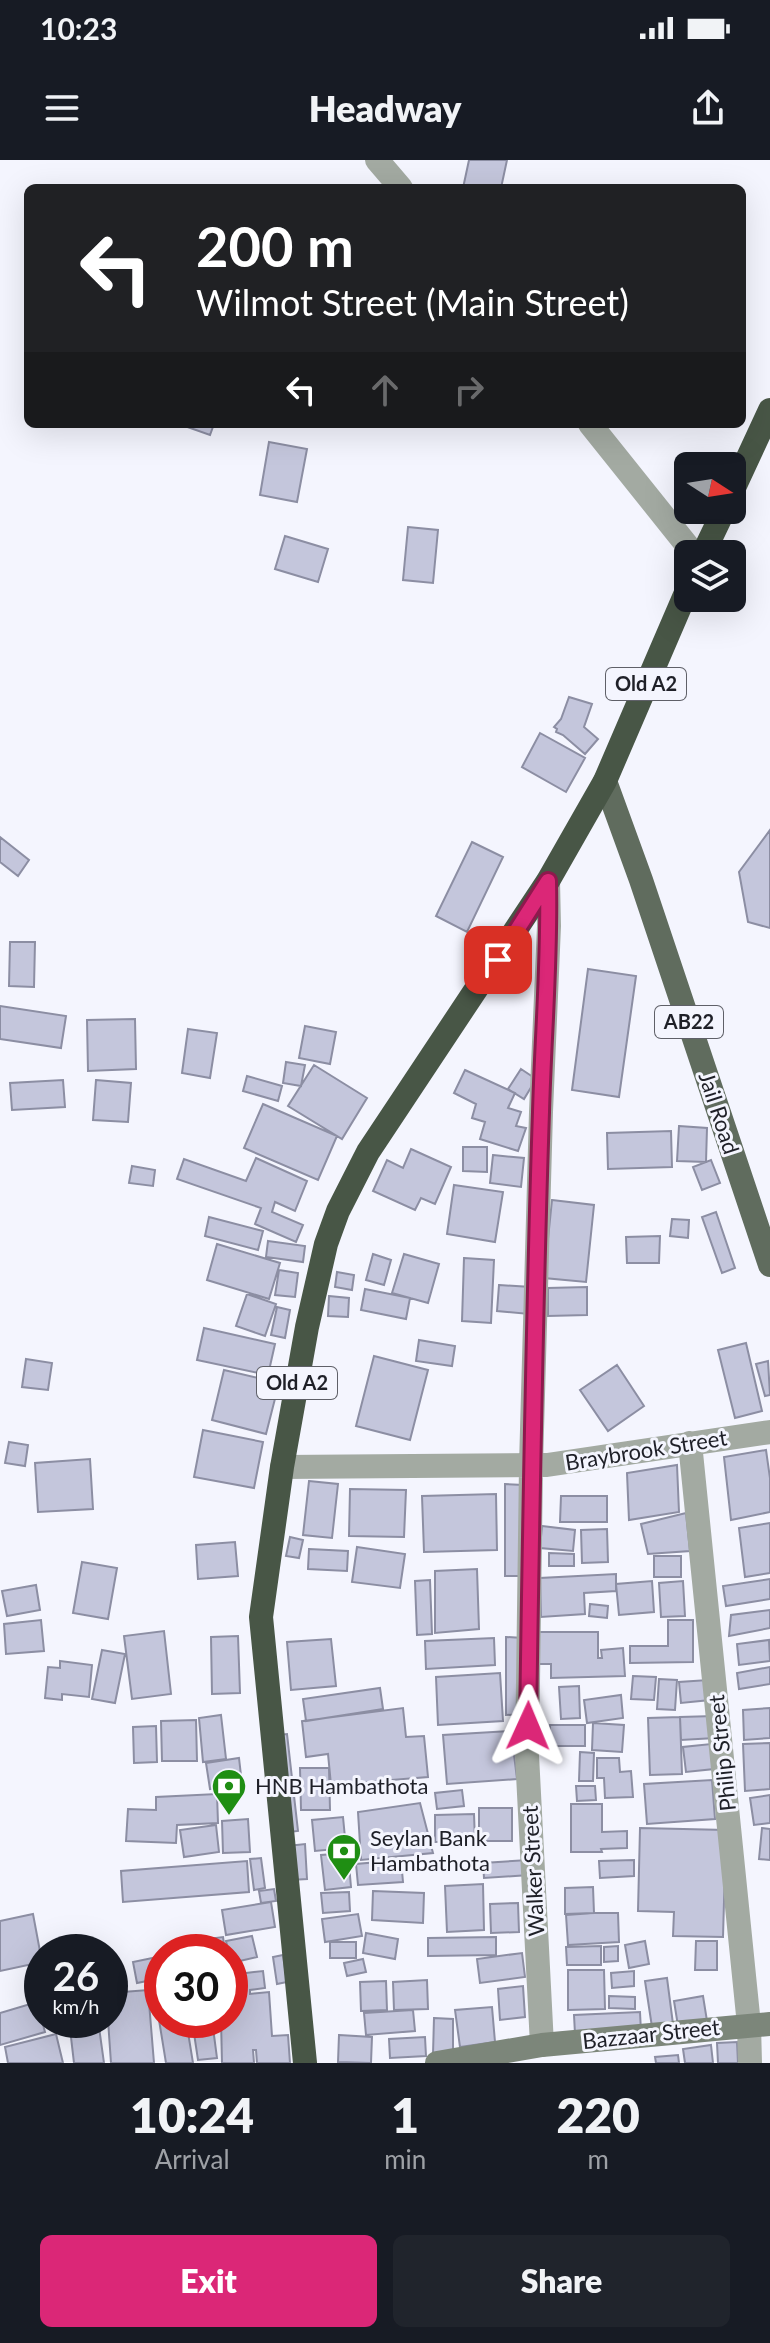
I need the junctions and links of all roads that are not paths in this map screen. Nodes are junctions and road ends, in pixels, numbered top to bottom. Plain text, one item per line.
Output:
1 (377, 160) edge
2 (398, 184) edge
3 (770, 410) edge
4 (593, 428) edge
5 (746, 462) edge
6 (683, 540) edge
7 (678, 612) edge
8 (605, 781) junction
9 (548, 881) junction
10 (768, 1254) edge
11 (770, 1432) edge
12 (690, 1443) junction
13 (531, 1465) junction
14 (282, 1467) junction
15 (760, 2024) edge
16 (542, 2045) junction
17 (305, 2063) edge
18 (437, 2063) edge
19 (750, 2063) edge

1 - 2 street
3 - 5 highway
4 - 6 street
7 - 8 highway, Old A2
8 - 9 highway, Old A2
8 - 10 main road, Jail Road / AB22
9 - 13 street, Walker Street
9 - 14 highway, Old A2
11 - 12 street, Braybrook Street
12 - 13 street, Braybrook Street
12 - 15 street, Philip Street
13 - 14 street, Braybrook Street
13 - 16 street, Walker Street
14 - 17 highway, Old A2
15 - 16 street, Bazzaar Street
15 - 19 street, Philip Street
16 - 18 street, Bazzaar Street

